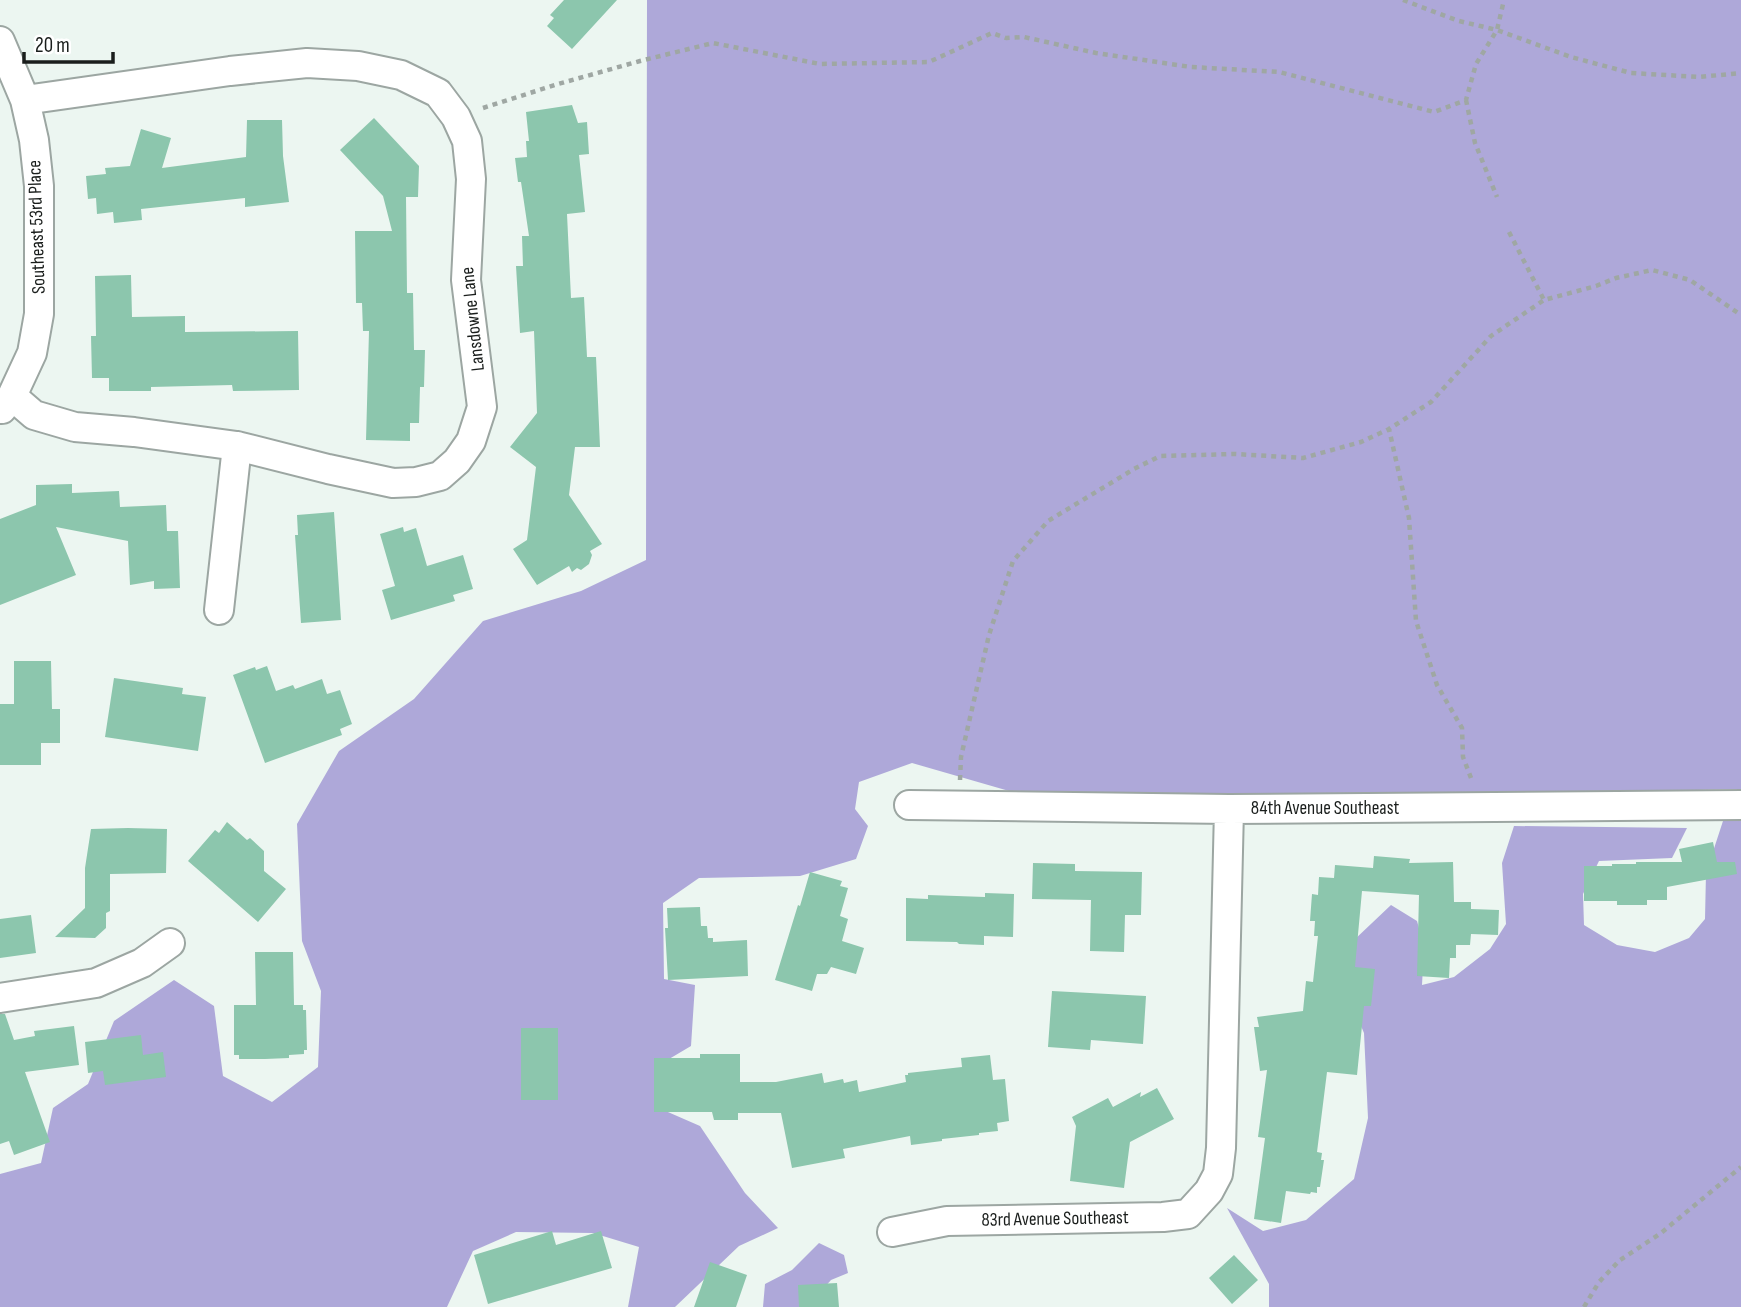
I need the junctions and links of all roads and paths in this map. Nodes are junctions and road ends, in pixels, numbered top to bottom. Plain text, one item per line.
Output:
1 (1403, 0) edge
2 (1504, 0) edge
3 (1497, 30) junction
4 (0, 41) edge
5 (1741, 73) edge
6 (25, 100) junction
7 (1466, 100) junction
8 (456, 117) junction
9 (1497, 197) dead end
10 (1509, 232) dead end
11 (1544, 300) junction
12 (1741, 315) edge
13 (6, 403) edge
14 (1390, 429) junction
15 (237, 446) junction
16 (219, 610) dead end
17 (909, 805) dead end
18 (959, 805) junction
19 (1741, 805) edge
20 (1482, 807) junction
21 (1229, 809) junction
22 (170, 943) dead end
23 (0, 999) edge
24 (1741, 1167) edge
25 (892, 1232) dead end
26 (1584, 1307) edge

1 - 3 path
2 - 3 path
3 - 5 path
3 - 7 path
4 - 6 street, Southeast 53rd Place
6 - 8 street, Lansdowne Lane
6 - 13 street, Southeast 53rd Place
7 - 8 path
7 - 9 path
8 - 15 street, Lansdowne Lane
10 - 11 path
11 - 12 path
11 - 14 path
13 - 15 street, Lansdowne Lane
14 - 18 path
14 - 20 path
15 - 16 street
17 - 18 street, 84th Avenue Southeast
18 - 21 street, 84th Avenue Southeast
19 - 20 street, 84th Avenue Southeast
20 - 21 street, 84th Avenue Southeast
21 - 25 street, 83rd Avenue Southeast
22 - 23 street
24 - 26 path

